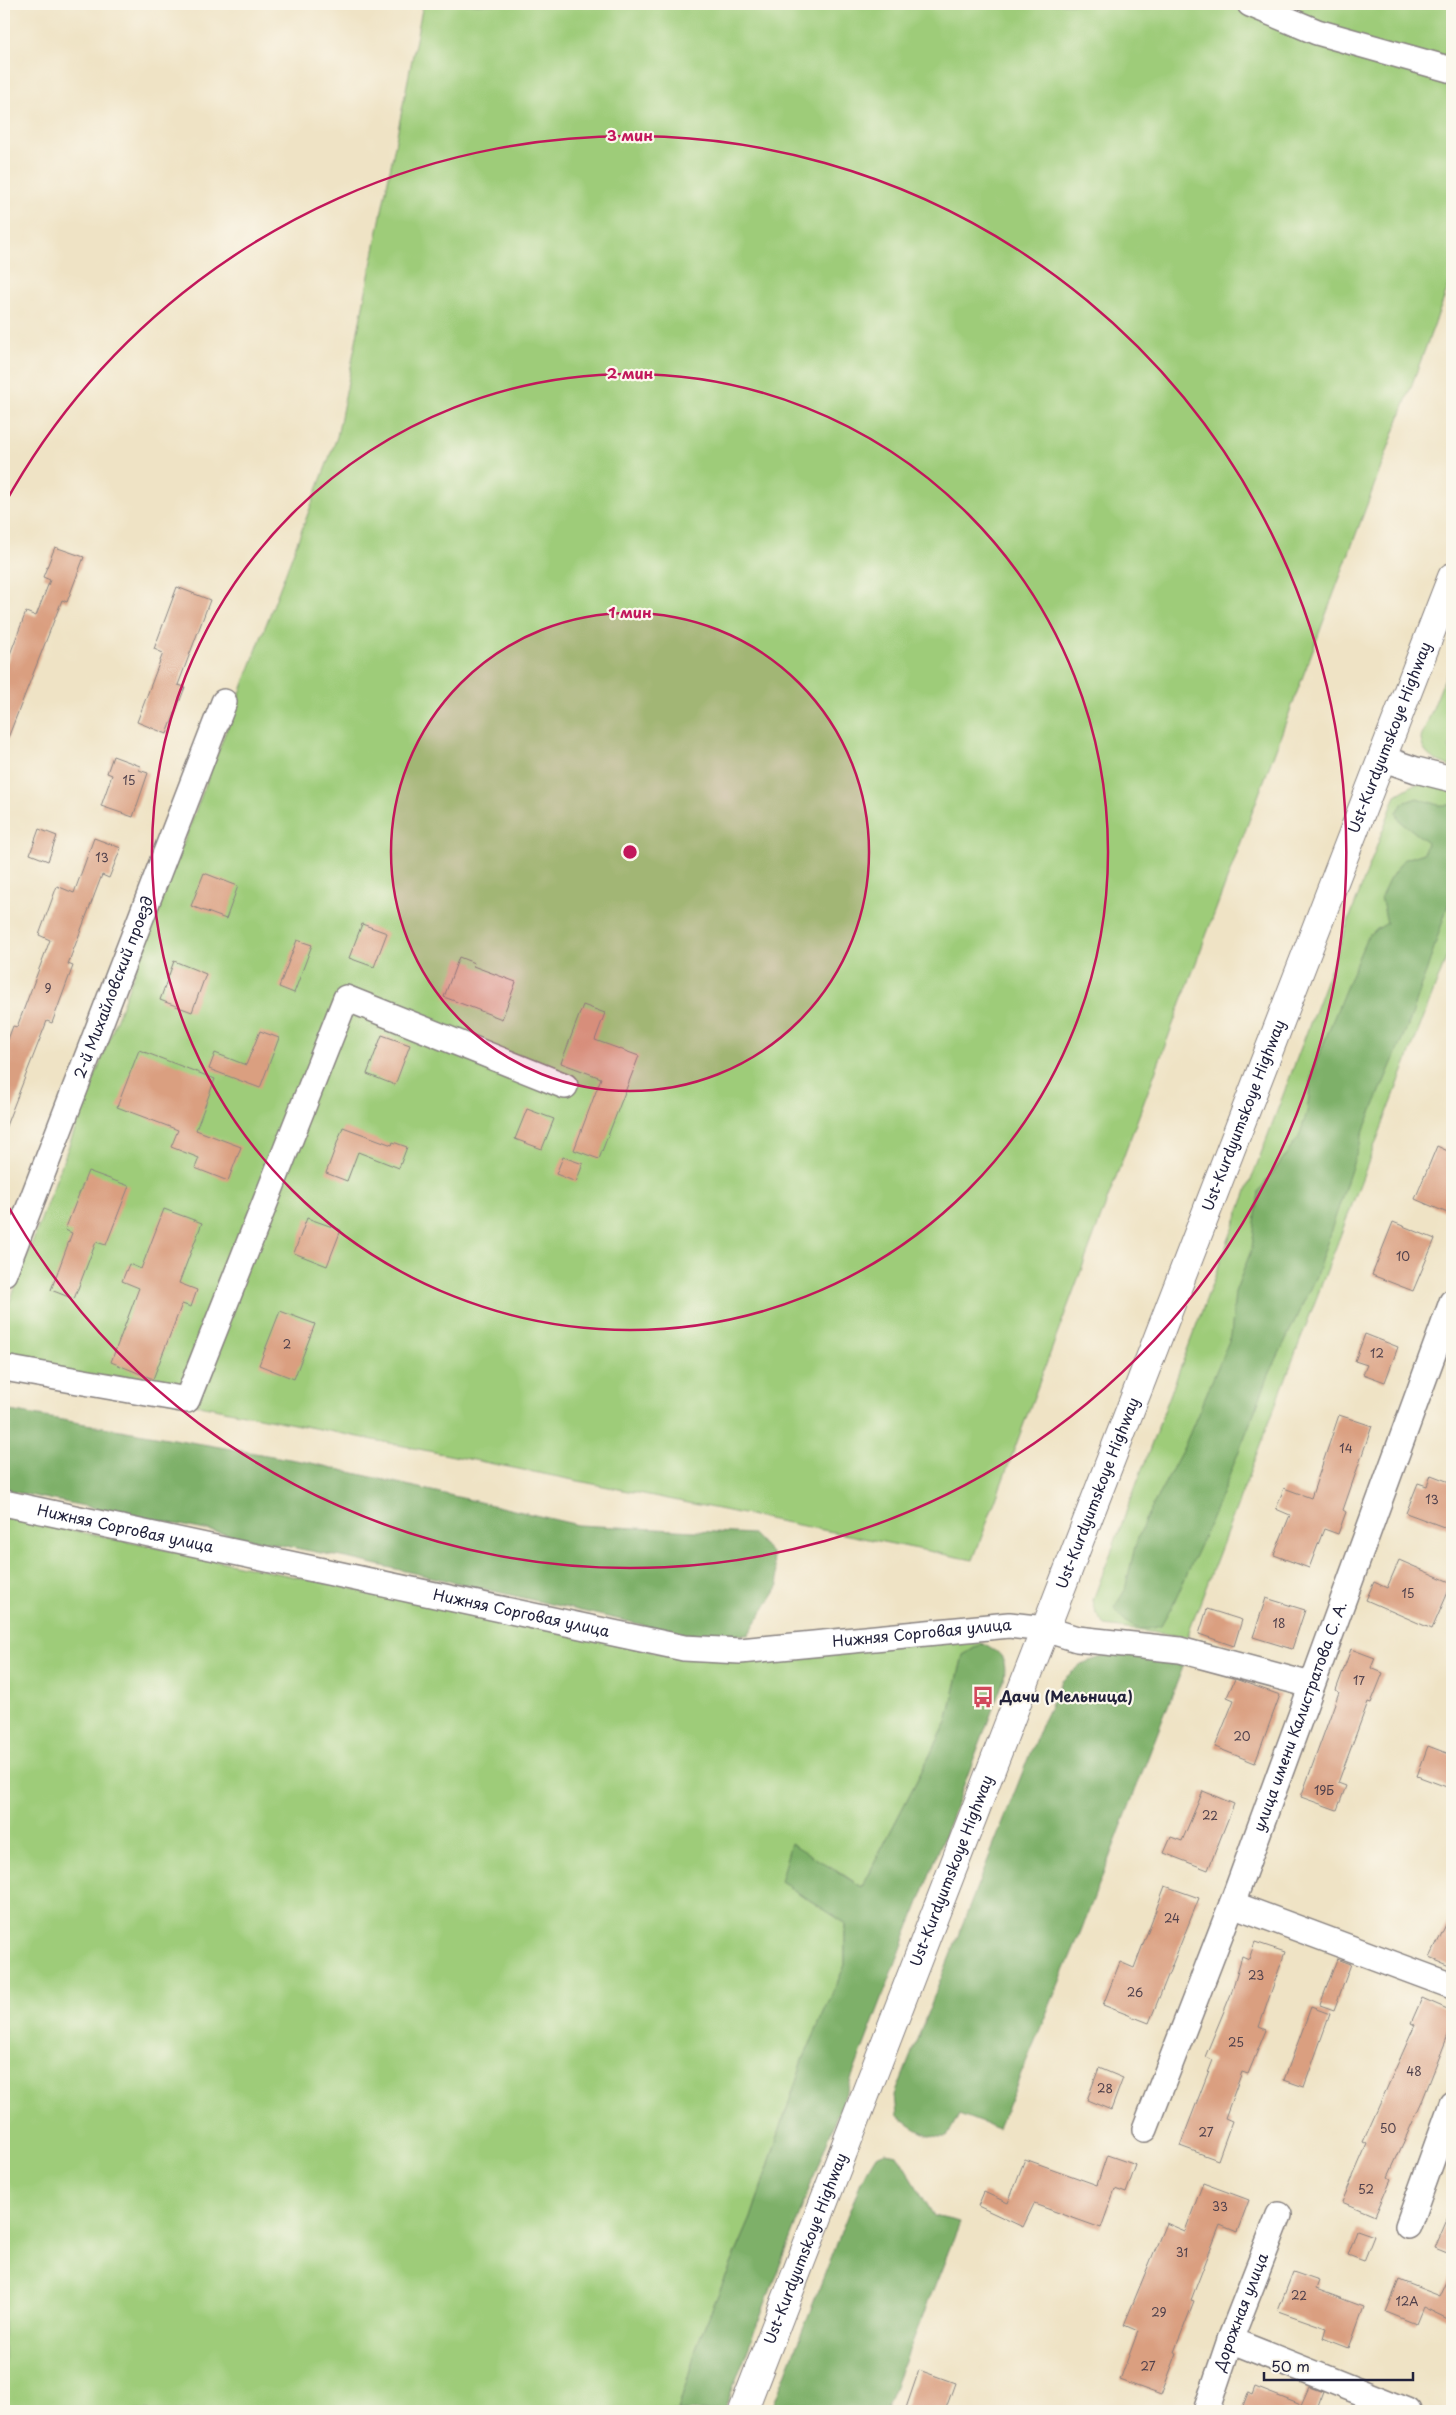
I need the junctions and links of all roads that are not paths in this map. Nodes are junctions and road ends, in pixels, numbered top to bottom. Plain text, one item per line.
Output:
1 (1250, 4) edge
2 (1452, 70) edge
3 (1452, 577) edge
4 (224, 702) dead end
5 (1381, 758) junction
6 (1452, 779) edge
7 (566, 1086) dead end
8 (4, 1273) edge
9 (1452, 1302) edge
10 (4, 1368) edge
11 (4, 1503) edge
12 (1046, 1629) junction
13 (1311, 1685) junction
14 (1232, 1904) junction
15 (1452, 1986) edge
16 (1452, 2104) edge
17 (1146, 2129) dead end
18 (1279, 2215) dead end
19 (1408, 2226) dead end
20 (1230, 2340) junction
21 (743, 2411) edge
22 (1206, 2411) edge
23 (1408, 2411) edge

1 - 2 street
3 - 5 main road, Ust-Kurdyumskoye Highway
4 - 8 street, 2-й Михайловский проезд
5 - 6 street
5 - 12 main road, Ust-Kurdyumskoye Highway
7 - 10 street
9 - 13 street, улица имени Калистратова С. А.
11 - 12 street, Нижняя Сорговая улица
12 - 13 street, Нижняя Сорговая улица
12 - 21 main road, Ust-Kurdyumskoye Highway
13 - 14 street, улица имени Калистратова С. А.
14 - 15 street
14 - 17 street, улица имени Калистратова С. А.
16 - 19 street
18 - 20 street, Дорожная улица
20 - 22 street, Дорожная улица
20 - 23 street

